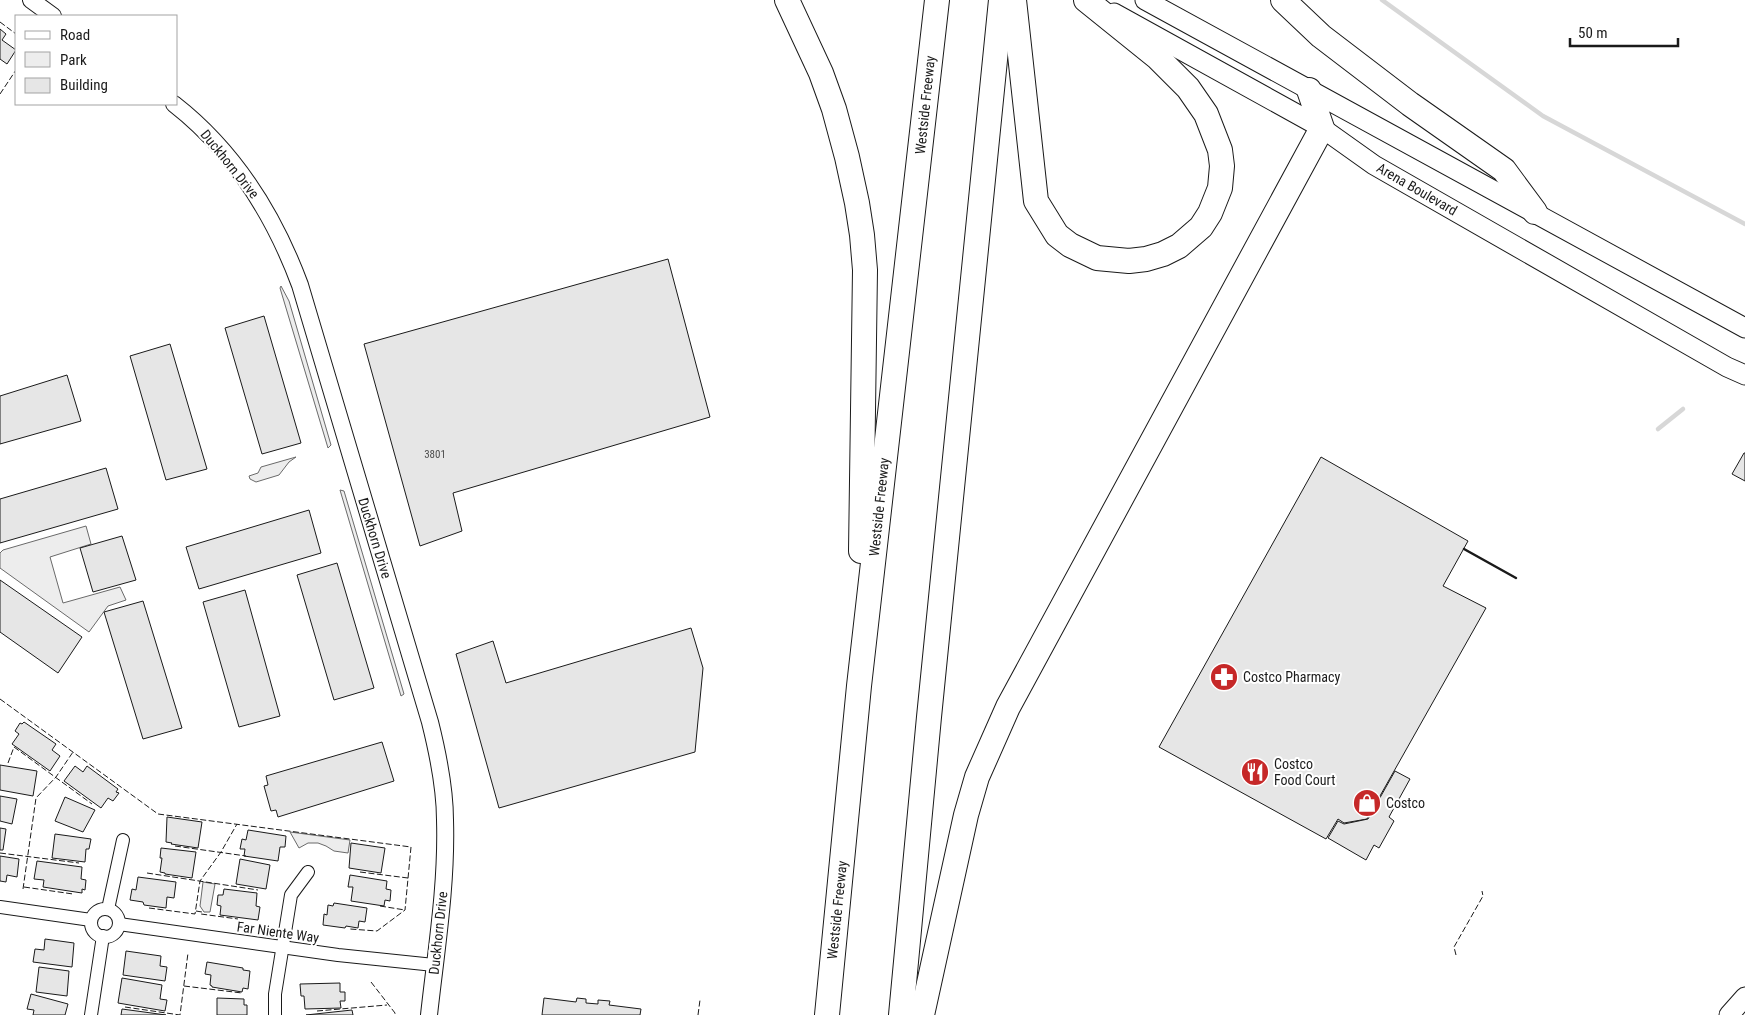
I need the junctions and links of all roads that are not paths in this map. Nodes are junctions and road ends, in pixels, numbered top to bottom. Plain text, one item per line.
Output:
1 (31, 0) edge
2 (788, 0) edge
3 (937, 0) edge
4 (1001, 0) edge
5 (1014, 0) edge
6 (1086, 0) edge
7 (1091, 0) edge
8 (1145, 0) edge
9 (1283, 0) edge
10 (52, 15) edge
11 (1309, 90) junction
12 (175, 105) edge
13 (1322, 128) junction
14 (1535, 212) junction
15 (1745, 328) edge
16 (1745, 375) edge
17 (859, 686) junction
18 (123, 840) dead end
19 (308, 872) dead end
20 (0, 907) edge
21 (108, 909) junction
22 (91, 920) junction
23 (119, 924) junction
24 (103, 936) junction
25 (281, 948) junction
26 (434, 966) junction
27 (1745, 996) edge
28 (91, 1015) edge
29 (275, 1015) edge
30 (429, 1015) edge
31 (827, 1015) edge
32 (901, 1015) edge
33 (922, 1015) edge
34 (1729, 1015) edge

1 - 10 street
2 - 17 highway
3 - 17 highway, Westside Freeway
4 - 32 highway
5 - 6 highway
7 - 13 main road, Arena Boulevard
8 - 11 main road
9 - 14 highway
11 - 13 highway
11 - 14 main road
12 - 26 street, Duckhorn Drive
13 - 16 main road, Arena Boulevard
13 - 33 highway
14 - 15 main road
17 - 31 highway, Westside Freeway
18 - 21 street
19 - 25 street
20 - 22 street
21 - 22 street
21 - 23 street
22 - 24 street
23 - 24 street
23 - 25 street, Far Niente Way
24 - 28 street
25 - 26 street, Far Niente Way
25 - 29 street
26 - 30 street, Duckhorn Drive
27 - 34 main road

